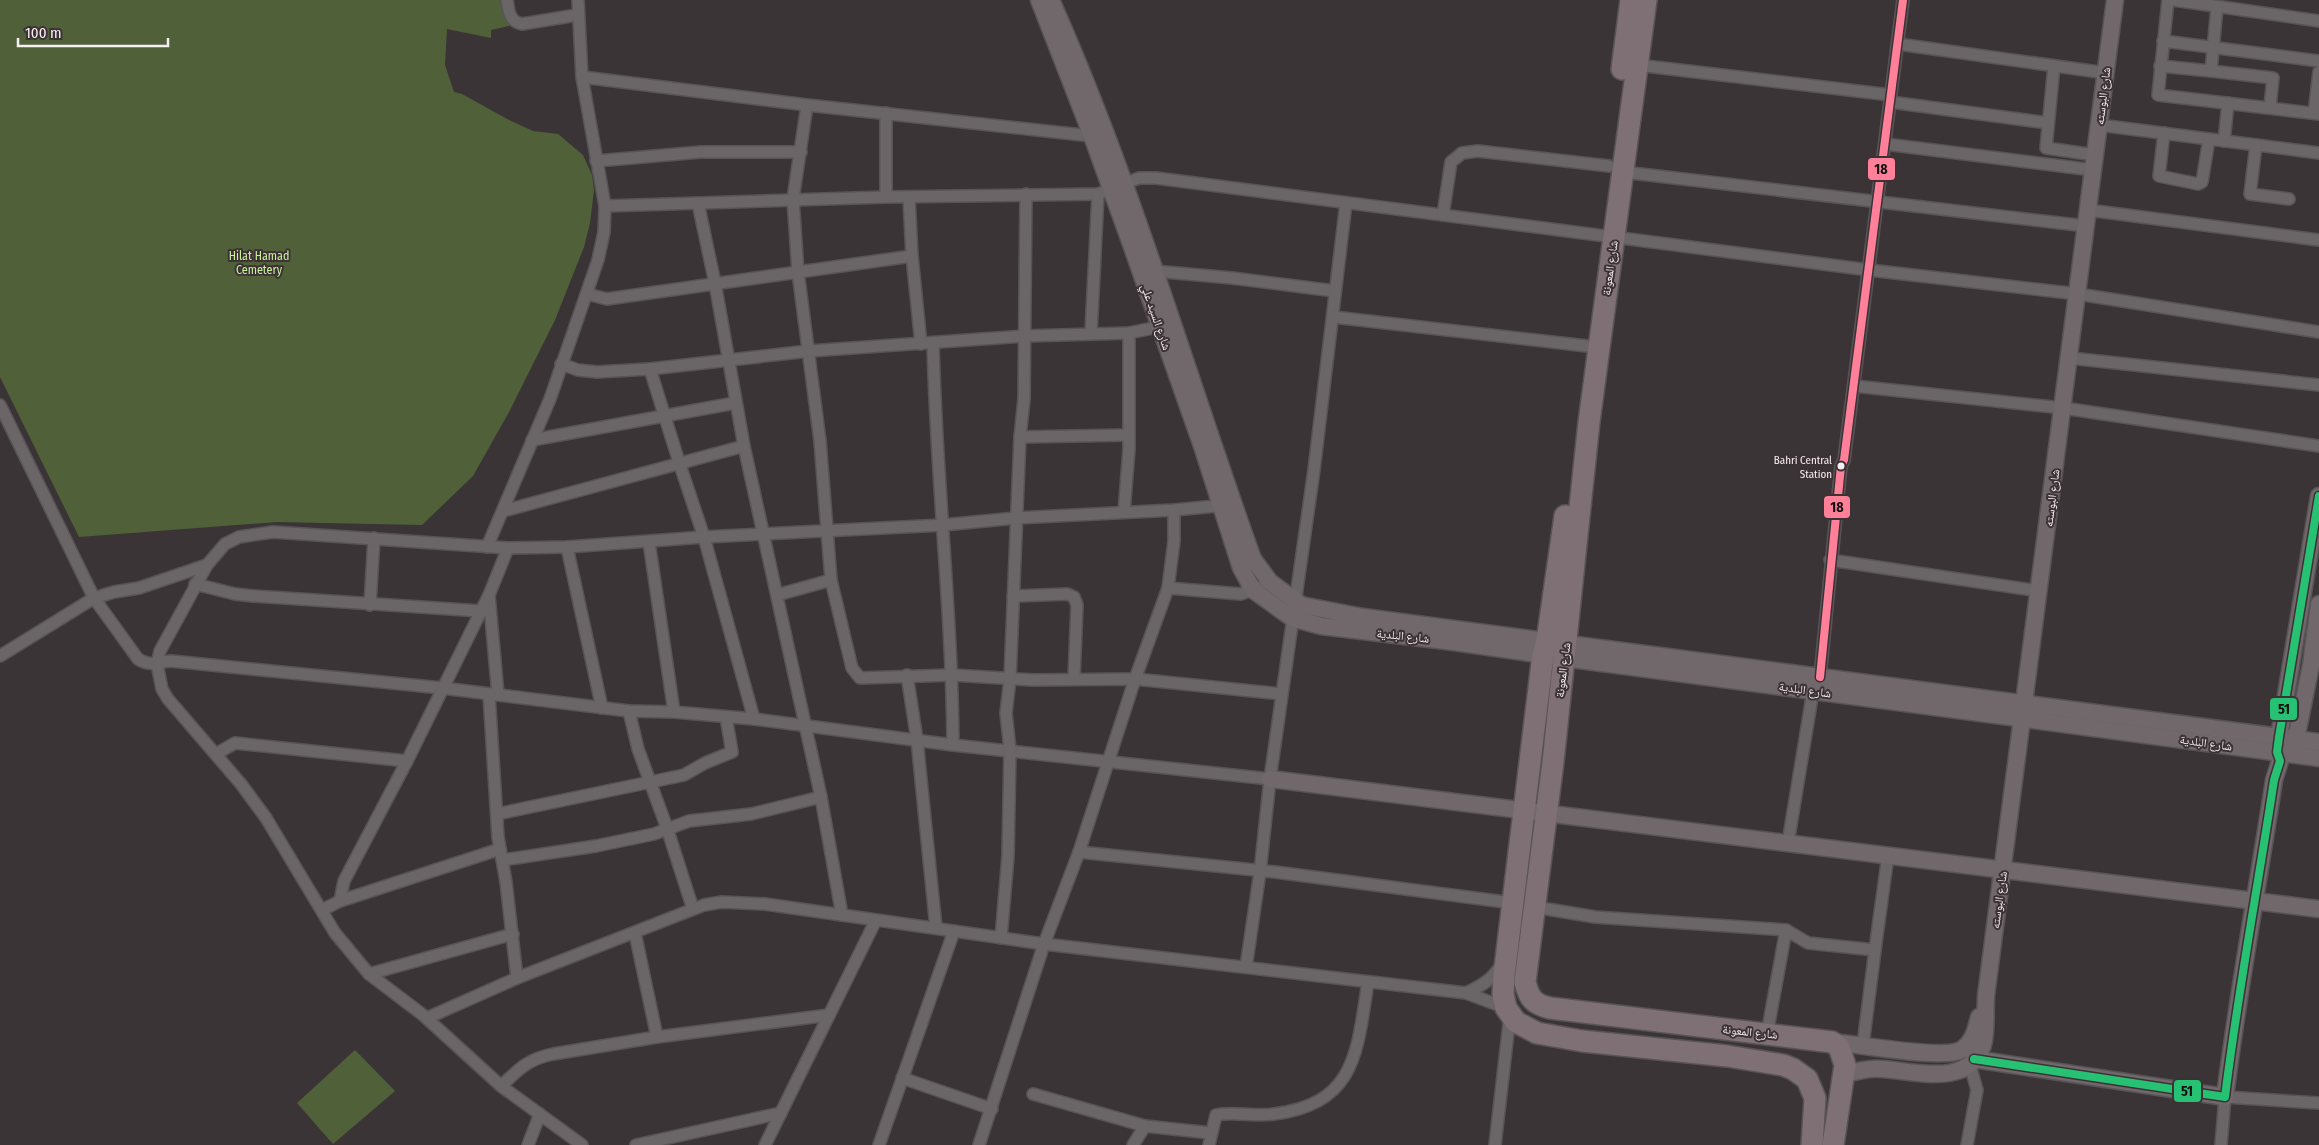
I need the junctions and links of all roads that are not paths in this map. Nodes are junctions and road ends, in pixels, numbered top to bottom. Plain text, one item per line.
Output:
1 (507, 0) edge
2 (578, 0) edge
3 (1039, 0) edge
4 (1051, 0) edge
5 (1631, 0) edge
6 (1646, 0) edge
7 (1904, 0) edge
8 (2115, 0) edge
9 (2168, 0) edge
10 (2173, 0) edge
11 (2217, 6) junction
12 (577, 16) junction
13 (2319, 21) edge
14 (2163, 41) junction
15 (1898, 44) junction
16 (2213, 46) junction
17 (2319, 61) edge
18 (1637, 65) junction
19 (2054, 66) junction
20 (2160, 66) junction
21 (2210, 71) junction
22 (2319, 72) edge
23 (2106, 73) junction
24 (582, 77) junction
25 (1891, 99) junction
26 (2228, 103) junction
27 (807, 105) junction
28 (2270, 107) junction
29 (886, 113) junction
30 (2317, 113) edge
31 (2048, 123) junction
32 (2099, 124) junction
33 (2164, 133) junction
34 (1092, 136) junction
35 (2209, 138) junction
36 (2224, 140) junction
37 (1885, 144) junction
38 (2256, 145) junction
39 (801, 152) junction
40 (2319, 153) edge
41 (596, 162) junction
42 (2094, 163) junction
43 (1616, 169) junction
44 (1111, 189) junction
45 (1026, 194) junction
46 (886, 197) junction
47 (909, 198) junction
48 (793, 199) junction
49 (2289, 199) dead end
50 (1878, 201) junction
51 (698, 203) junction
52 (1346, 203) junction
53 (606, 206) junction
54 (2088, 210) junction
55 (1443, 215) junction
56 (2086, 226) junction
57 (1607, 237) junction
58 (2319, 240) edge
59 (912, 256) junction
60 (1869, 270) junction
61 (1154, 271) junction
62 (798, 272) junction
63 (715, 284) junction
64 (1335, 291) junction
65 (587, 294) junction
66 (2078, 294) junction
67 (1333, 317) junction
68 (1158, 327) junction
69 (2319, 332) edge
70 (1091, 333) junction
71 (1129, 333) junction
72 (1025, 336) junction
73 (927, 343) junction
74 (1586, 346) junction
75 (808, 351) junction
76 (2070, 358) junction
77 (728, 359) junction
78 (561, 364) junction
79 (650, 368) junction
80 (2319, 385) edge
81 (1854, 386) junction
82 (735, 403) junction
83 (0, 405) edge
84 (2063, 408) junction
85 (664, 416) junction
86 (1128, 435) junction
87 (1020, 436) junction
88 (532, 440) junction
89 (744, 446) junction
90 (2319, 446) edge
91 (678, 462) junction
92 (2319, 496) edge
93 (1228, 505) junction
94 (1174, 510) junction
95 (503, 511) junction
96 (1124, 512) junction
97 (1016, 518) junction
98 (943, 525) junction
99 (826, 531) junction
100 (764, 534) junction
101 (704, 537) junction
102 (374, 538) junction
103 (649, 542) junction
104 (487, 547) junction
105 (567, 547) junction
106 (508, 548) junction
107 (1830, 560) junction
108 (206, 565) junction
109 (831, 580) junction
110 (1270, 582) junction
111 (195, 584) junction
112 (1168, 588) junction
113 (1253, 590) junction
114 (2040, 591) junction
115 (490, 594) junction
116 (777, 595) junction
117 (1013, 596) junction
118 (94, 598) junction
119 (1294, 600) junction
120 (370, 605) junction
121 (2319, 610) edge
122 (481, 611) junction
123 (1292, 618) junction
124 (1455, 635) junction
125 (1555, 650) junction
126 (0, 656) edge
127 (157, 664) junction
128 (2315, 665) edge
129 (907, 675) junction
130 (952, 675) junction
131 (1074, 678) junction
132 (1010, 679) junction
133 (1135, 679) junction
134 (1817, 684) junction
135 (442, 688) junction
136 (494, 694) junction
137 (1282, 694) junction
138 (602, 708) junction
139 (629, 711) junction
140 (2024, 711) junction
141 (674, 712) junction
142 (726, 716) junction
143 (754, 720) junction
144 (805, 726) junction
145 (917, 740) junction
146 (2319, 742) edge
147 (952, 745) junction
148 (2285, 749) junction
149 (1010, 750) junction
150 (216, 754) junction
151 (2319, 758) edge
152 (1110, 760) junction
153 (407, 761) junction
154 (1270, 779) junction
155 (649, 783) junction
156 (821, 797) junction
157 (1536, 813) junction
158 (497, 814) junction
159 (667, 828) junction
160 (1788, 843) junction
161 (1079, 852) junction
162 (502, 854) junction
163 (1888, 855) junction
164 (2003, 869) junction
165 (1260, 872) junction
166 (2256, 900) junction
167 (340, 901) junction
168 (1513, 903) junction
169 (1535, 907) junction
170 (692, 909) junction
171 (2319, 909) edge
172 (322, 910) junction
173 (842, 915) junction
174 (876, 920) junction
175 (936, 928) junction
176 (1786, 930) junction
177 (954, 931) junction
178 (635, 933) junction
179 (513, 934) junction
180 (1001, 938) junction
181 (1044, 944) junction
182 (1875, 950) junction
183 (1507, 955) junction
184 (1246, 967) junction
185 (370, 974) junction
186 (517, 978) junction
187 (1368, 982) junction
188 (1466, 993) junction
189 (1986, 996) junction
190 (1508, 1012) junction
191 (829, 1016) junction
192 (427, 1018) junction
193 (1767, 1034) junction
194 (657, 1037) junction
195 (1802, 1038) junction
196 (1832, 1042) junction
197 (1863, 1045) junction
198 (1972, 1062) junction
199 (1793, 1069) junction
200 (1844, 1075) junction
201 (902, 1078) junction
202 (501, 1086) junction
203 (1033, 1094) dead end
204 (2225, 1097) junction
205 (2319, 1104) edge
206 (992, 1109) junction
207 (781, 1113) junction
208 (540, 1114) junction
209 (1145, 1126) junction
210 (1210, 1139) edge
211 (528, 1145) edge
212 (582, 1145) edge
213 (636, 1145) edge
214 (765, 1145) edge
215 (879, 1145) edge
216 (979, 1145) edge
217 (1133, 1145) edge
218 (1495, 1145) edge
219 (1812, 1145) edge
220 (1834, 1145) edge
221 (1967, 1145) edge
222 (2221, 1145) edge

1 - 12 street
2 - 12 street
3 - 34 street, شارع السيد علي
4 - 44 street, شارع السيد علي
5 - 43 highway, شارع المعونة
6 - 18 highway, شارع المعونة
7 - 15 street
8 - 23 street, شارع البوسته
9 - 14 street
10 - 11 street
11 - 13 street
11 - 16 street
12 - 24 street
14 - 16 street
14 - 20 street
15 - 19 street
15 - 25 street
16 - 17 street
16 - 21 street
18 - 25 street
18 - 43 highway, شارع المعونة
19 - 23 street
19 - 31 street
20 - 21 street
20 - 26 street
21 - 28 street
22 - 30 street
23 - 32 street, شارع البوسته
24 - 27 street
24 - 41 street
25 - 31 street
25 - 37 street
26 - 28 street
26 - 36 street
27 - 29 street
27 - 39 street
28 - 30 street
29 - 34 street
29 - 46 street
31 - 42 street
32 - 33 street
32 - 42 street, شارع البوسته
33 - 35 street
33 - 35 street
34 - 44 street, شارع السيد علي
35 - 36 street
36 - 38 street
37 - 42 street
37 - 50 street
38 - 40 street
38 - 49 street
39 - 41 street
39 - 48 street
41 - 53 street
42 - 54 street, شارع البوسته
43 - 50 street
43 - 55 street
43 - 57 highway, شارع المعونة
44 - 45 street
44 - 52 street
44 - 61 street, شارع السيد علي
44 - 68 street, شارع السيد علي
44 - 70 street
45 - 47 street
45 - 72 street
46 - 47 street
46 - 48 street
47 - 59 street
48 - 51 street
48 - 62 street
50 - 56 street
50 - 60 street
51 - 53 street
51 - 63 street
52 - 55 street
52 - 64 street
53 - 65 street
54 - 56 street, شارع البوسته
54 - 58 street
55 - 57 street
56 - 66 street, شارع البوسته
57 - 60 street
57 - 74 highway, شارع المعونة
57 - 125 highway, شارع المعونة
59 - 62 street
59 - 73 street
60 - 66 street
60 - 81 street
61 - 64 street
61 - 93 street, شارع السيد علي
62 - 63 street
62 - 75 street
63 - 65 street
63 - 77 street
64 - 67 street
65 - 78 street
66 - 69 street
66 - 76 street, شارع البوسته
67 - 74 street
67 - 119 street
68 - 71 street
68 - 93 street, شارع السيد علي
70 - 71 street
70 - 72 street
71 - 86 street
72 - 73 street
72 - 87 street
73 - 75 street
73 - 98 street
74 - 125 highway, شارع المعونة
75 - 77 street
75 - 99 street
76 - 80 street
76 - 84 street, شارع البوسته
77 - 79 street
77 - 82 street
78 - 79 street
78 - 88 street
79 - 85 street
81 - 84 street
81 - 107 street
82 - 85 street
82 - 89 street
83 - 118 street
84 - 90 street
84 - 114 street, شارع البوسته
85 - 88 street
85 - 91 street
86 - 87 street
86 - 96 street
87 - 97 street
88 - 95 street
89 - 91 street
89 - 100 street
91 - 95 street
91 - 101 street
92 - 148 street
93 - 94 street
93 - 110 street, شارع السيد علي
93 - 113 street, شارع السيد علي
94 - 96 street
94 - 112 street
95 - 104 street
96 - 97 street
97 - 98 street
97 - 117 street
98 - 99 street
98 - 130 street
99 - 100 street
99 - 109 street
100 - 101 street
100 - 116 street
101 - 103 street
101 - 143 street
102 - 104 street
102 - 108 street
102 - 120 street
103 - 105 street
103 - 141 street
104 - 106 street
105 - 106 street
105 - 138 street
106 - 115 street
107 - 114 street
107 - 134 street
108 - 111 street
108 - 118 street
109 - 116 street
109 - 129 street
110 - 113 street
110 - 119 street, شارع السيد علي
111 - 120 street
111 - 127 street
112 - 113 street
112 - 133 street
113 - 123 street, شارع السيد علي
114 - 140 street, شارع البوسته
115 - 122 street
115 - 136 street
116 - 144 street
117 - 131 street
117 - 132 street
118 - 126 street
118 - 127 street
119 - 123 street
119 - 124 street, شارع البلدية
120 - 122 street
121 - 128 street
122 - 135 street
123 - 124 street, شارع البلدية
123 - 137 street
124 - 125 street, شارع البلدية
125 - 134 street, شارع البلدية
125 - 157 highway, شارع المعونة
127 - 135 street
127 - 150 street
128 - 148 street
129 - 130 street
129 - 145 street
130 - 132 street
130 - 147 street
131 - 132 street
131 - 133 street
132 - 149 street
133 - 137 street
133 - 152 street
134 - 140 street, شارع البلدية
134 - 160 street
135 - 136 street
135 - 153 street
136 - 138 street
136 - 158 street
137 - 154 street
138 - 139 street
139 - 141 street
139 - 155 street
140 - 148 street, شارع البلدية
140 - 164 street, شارع البوسته
141 - 142 street
142 - 143 street
142 - 155 street
143 - 144 street
144 - 145 street
144 - 156 street
145 - 147 street
145 - 175 street
146 - 148 street, شارع البلدية
147 - 149 street
148 - 151 street, شارع البلدية
148 - 166 street
149 - 152 street
149 - 180 street
150 - 153 street
150 - 172 street
152 - 154 street
152 - 161 street
153 - 167 street
154 - 157 street
154 - 165 street
155 - 158 street
155 - 159 street
156 - 159 street
156 - 173 street
157 - 160 street
157 - 168 highway, شارع المعونة
157 - 169 highway, شارع المعونة
158 - 162 street
159 - 162 street
159 - 170 street
160 - 163 street
161 - 165 street
161 - 181 street
162 - 167 street
162 - 179 street
163 - 164 street
163 - 182 street
164 - 166 street
164 - 189 street, شارع البوسته
165 - 168 street
165 - 184 street
166 - 171 street
166 - 204 street
167 - 172 street
168 - 183 highway, شارع المعونة
169 - 176 street
169 - 193 highway, شارع المعونة
170 - 173 street
170 - 178 street
172 - 185 street
173 - 174 street
174 - 175 street
174 - 191 street
175 - 177 street
176 - 182 street
176 - 193 street
177 - 180 street
177 - 201 street
178 - 186 street
178 - 194 street
179 - 185 street
179 - 186 street
180 - 181 street
181 - 184 street
181 - 206 street
182 - 197 street
183 - 188 street
183 - 190 highway, شارع المعونة
184 - 187 street
185 - 192 street
186 - 192 street
187 - 188 street
187 - 210 street
188 - 190 street
189 - 197 street
189 - 198 street
190 - 199 highway
190 - 218 street
191 - 194 street
191 - 207 street
192 - 202 street
193 - 195 highway, شارع المعونة
194 - 202 street
195 - 196 highway, شارع المعونة
195 - 199 highway
196 - 197 street
196 - 200 highway
198 - 200 street
198 - 204 street
198 - 221 street
199 - 219 highway
200 - 220 highway
201 - 206 street
201 - 215 street
202 - 208 street
203 - 209 street
204 - 205 street
204 - 222 street
206 - 216 street
207 - 213 street
207 - 214 street
208 - 211 street
208 - 212 street
209 - 210 street
209 - 217 street

